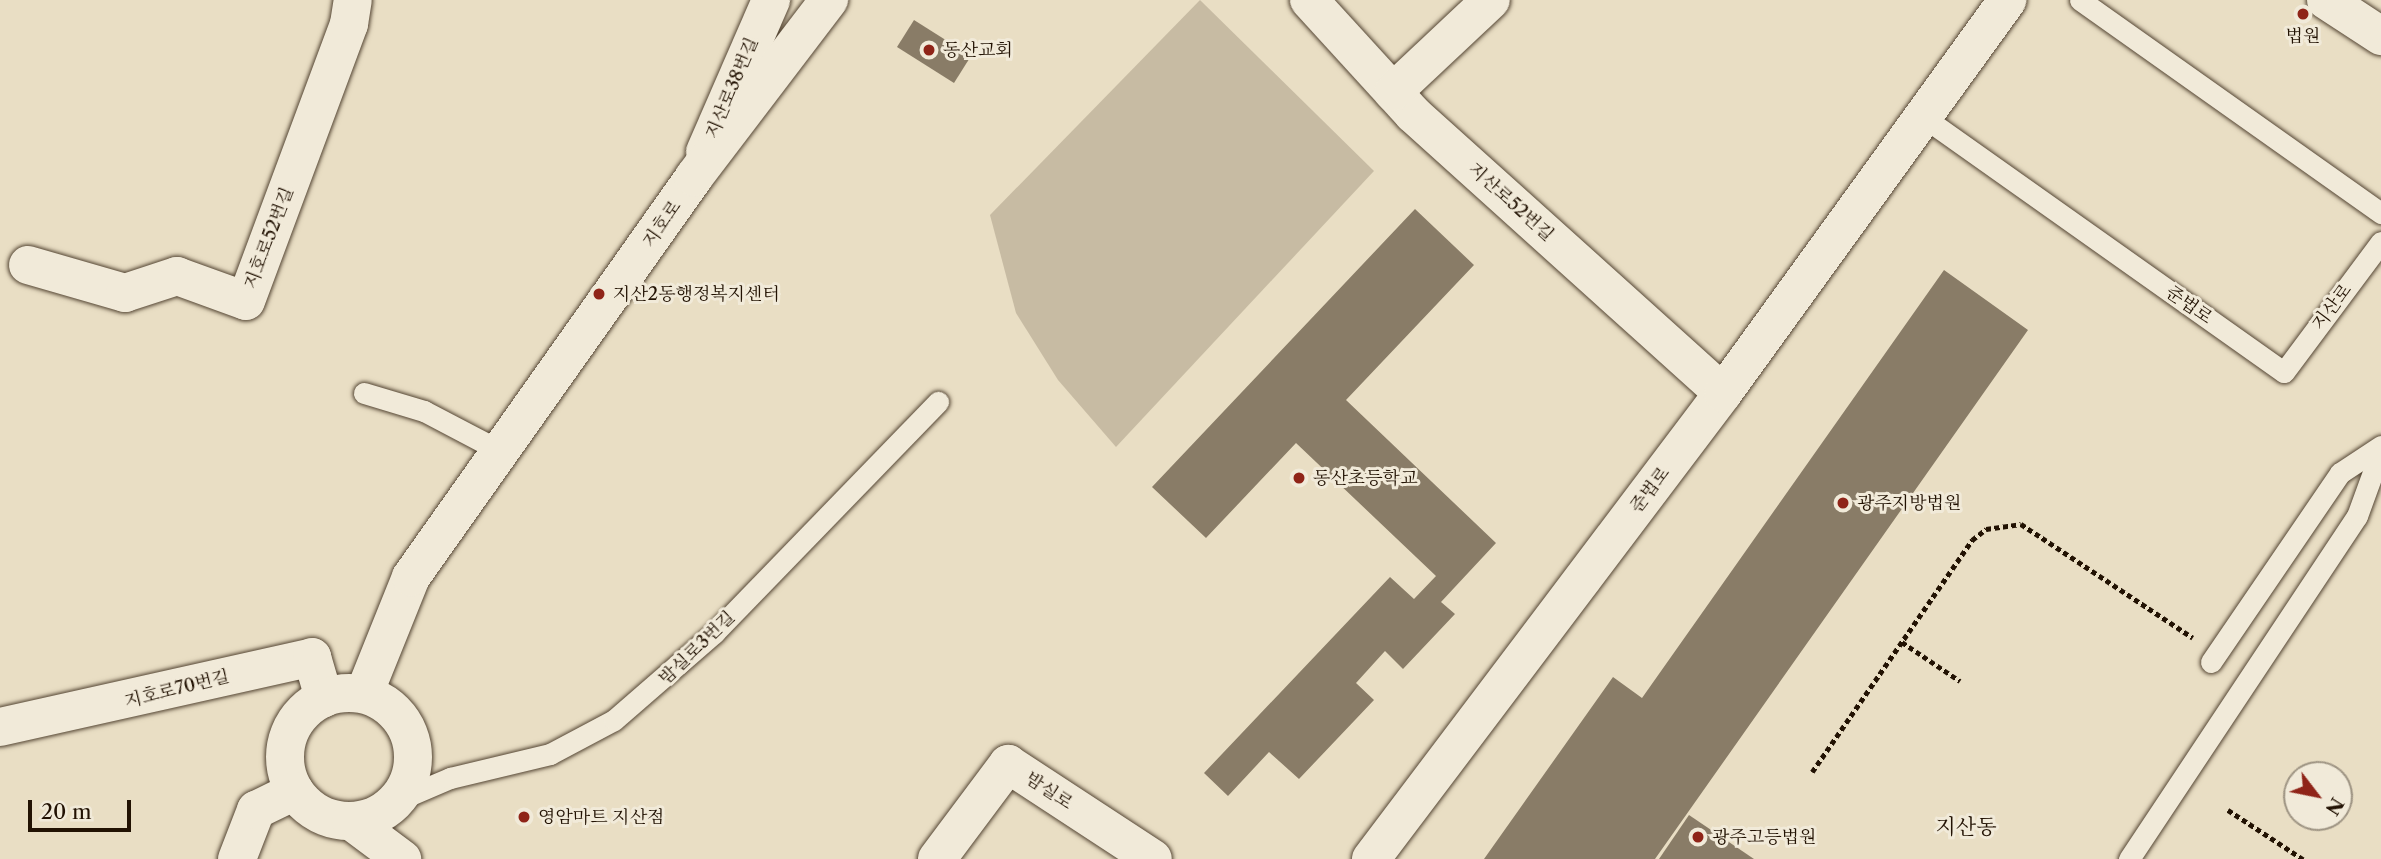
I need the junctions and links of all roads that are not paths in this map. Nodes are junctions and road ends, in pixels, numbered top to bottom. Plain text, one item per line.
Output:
1 (353, 0) edge
2 (771, 0) edge
3 (830, 0) edge
4 (1309, 0) edge
5 (1491, 0) edge
6 (2008, 0) edge
7 (2080, 0) edge
8 (2326, 0) edge
9 (2381, 36) edge
10 (1393, 92) junction
11 (1922, 116) junction
12 (694, 177) junction
13 (2381, 213) edge
14 (2381, 242) edge
15 (28, 265) dead end
16 (2284, 372) joint
17 (364, 393) dead end
18 (1723, 393) junction
19 (938, 402) dead end
20 (2381, 448) edge
21 (502, 452) junction
22 (2214, 658) road end
23 (364, 694) junction
24 (324, 698) junction
25 (0, 726) edge
26 (295, 791) junction
27 (396, 801) junction
28 (351, 821) junction
29 (1150, 858) edge
30 (237, 859) edge
31 (402, 859) edge
32 (937, 859) edge
33 (1371, 859) edge
34 (2129, 859) edge

1 - 15 street, 지호로52번길
2 - 12 street, 지산로38번길
3 - 12 street, 지호로
4 - 10 street, 지산로52번길
5 - 10 street
6 - 11 street, 준법로
7 - 13 lane
8 - 9 street
10 - 18 street, 지산로52번길
11 - 16 lane, 준법로
11 - 18 street, 준법로
12 - 21 street, 지호로
14 - 16 lane, 지산로
17 - 21 lane
18 - 33 street, 준법로
19 - 27 lane, 밤실로3번길
20 - 22 lane
20 - 34 lane
21 - 23 street, 지호로
23 - 24 street
23 - 27 street
24 - 25 street, 지호로70번길
24 - 26 street
26 - 28 street
26 - 30 street
27 - 28 street
28 - 31 street
29 - 32 street, 밤실로

